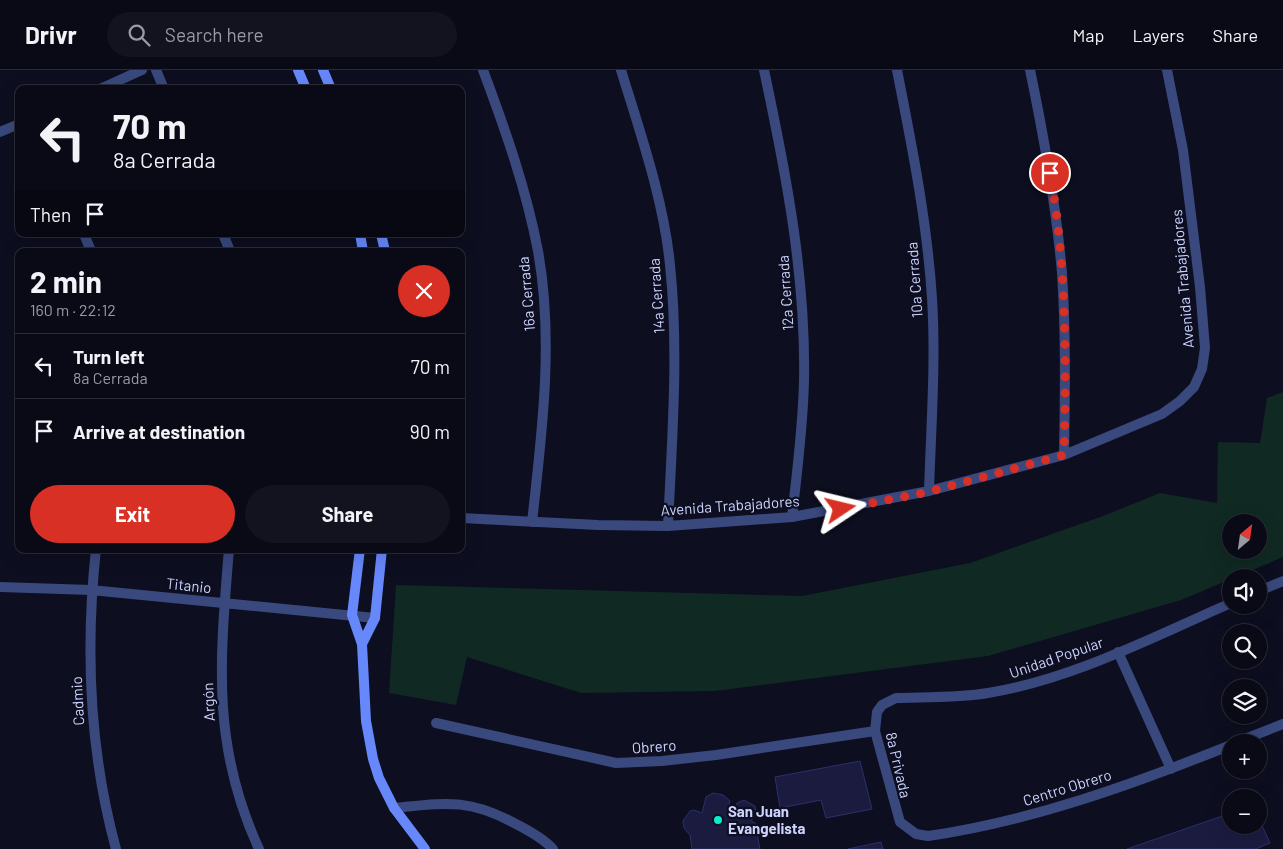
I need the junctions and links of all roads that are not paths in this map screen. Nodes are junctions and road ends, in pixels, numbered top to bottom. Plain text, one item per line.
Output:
1 (142, 70) edge
2 (156, 70) edge
3 (298, 70) edge
4 (322, 70) edge
5 (483, 70) edge
6 (621, 70) edge
7 (764, 70) edge
8 (897, 70) edge
9 (1030, 70) edge
10 (1167, 70) edge
11 (109, 85) edge
12 (162, 85) edge
13 (304, 85) edge
14 (328, 85) edge
15 (15, 126) edge
16 (0, 132) edge
17 (1064, 455) junction
18 (928, 492) junction
19 (792, 517) junction
20 (465, 518) edge
21 (532, 522) junction
22 (668, 526) junction
23 (96, 553) edge
24 (230, 553) edge
25 (360, 553) edge
26 (382, 553) edge
27 (1283, 581) edge
28 (0, 587) edge
29 (1267, 588) edge
30 (91, 590) junction
31 (224, 604) junction
32 (1222, 607) edge
33 (352, 615) junction
34 (375, 618) junction
35 (362, 644) junction
36 (1118, 652) junction
37 (882, 705) joint
38 (436, 723) dead end
39 (1283, 724) edge
40 (875, 731) junction
41 (1257, 734) edge
42 (1222, 749) edge
43 (1170, 769) junction
44 (394, 808) junction
45 (906, 829) joint
46 (116, 849) edge
47 (259, 849) edge
48 (425, 849) edge
49 (553, 849) edge

1 - 11 street
2 - 12 street
3 - 13 street
4 - 14 street
5 - 21 street, 16a Cerrada
6 - 22 street, 14a Cerrada
7 - 19 street, 12a Cerrada
8 - 18 street, 10a Cerrada
9 - 17 street
10 - 17 street, Avenida Trabajadores
15 - 16 street
17 - 18 street, Avenida Trabajadores
18 - 19 street, Avenida Trabajadores
19 - 22 street, Avenida Trabajadores
20 - 21 street, Avenida Trabajadores
21 - 22 street, Avenida Trabajadores
23 - 30 street, Cadmio
24 - 31 street, Argón
25 - 33 street
26 - 34 street
27 - 29 street
28 - 30 street, Titanio
30 - 31 street, Titanio
30 - 46 street, Cadmio
31 - 33 street, Titanio
31 - 47 street, Argón
32 - 36 street, Unidad Popular
33 - 34 street, Titanio
33 - 35 street
34 - 35 street
35 - 44 street
36 - 37 street, Unidad Popular
36 - 43 street
37 - 40 street, 8a Privada
38 - 40 street, Obrero
39 - 41 street
40 - 45 street, 8a Privada
42 - 43 street, Centro Obrero
43 - 45 street, Centro Obrero
44 - 48 street
44 - 49 street

